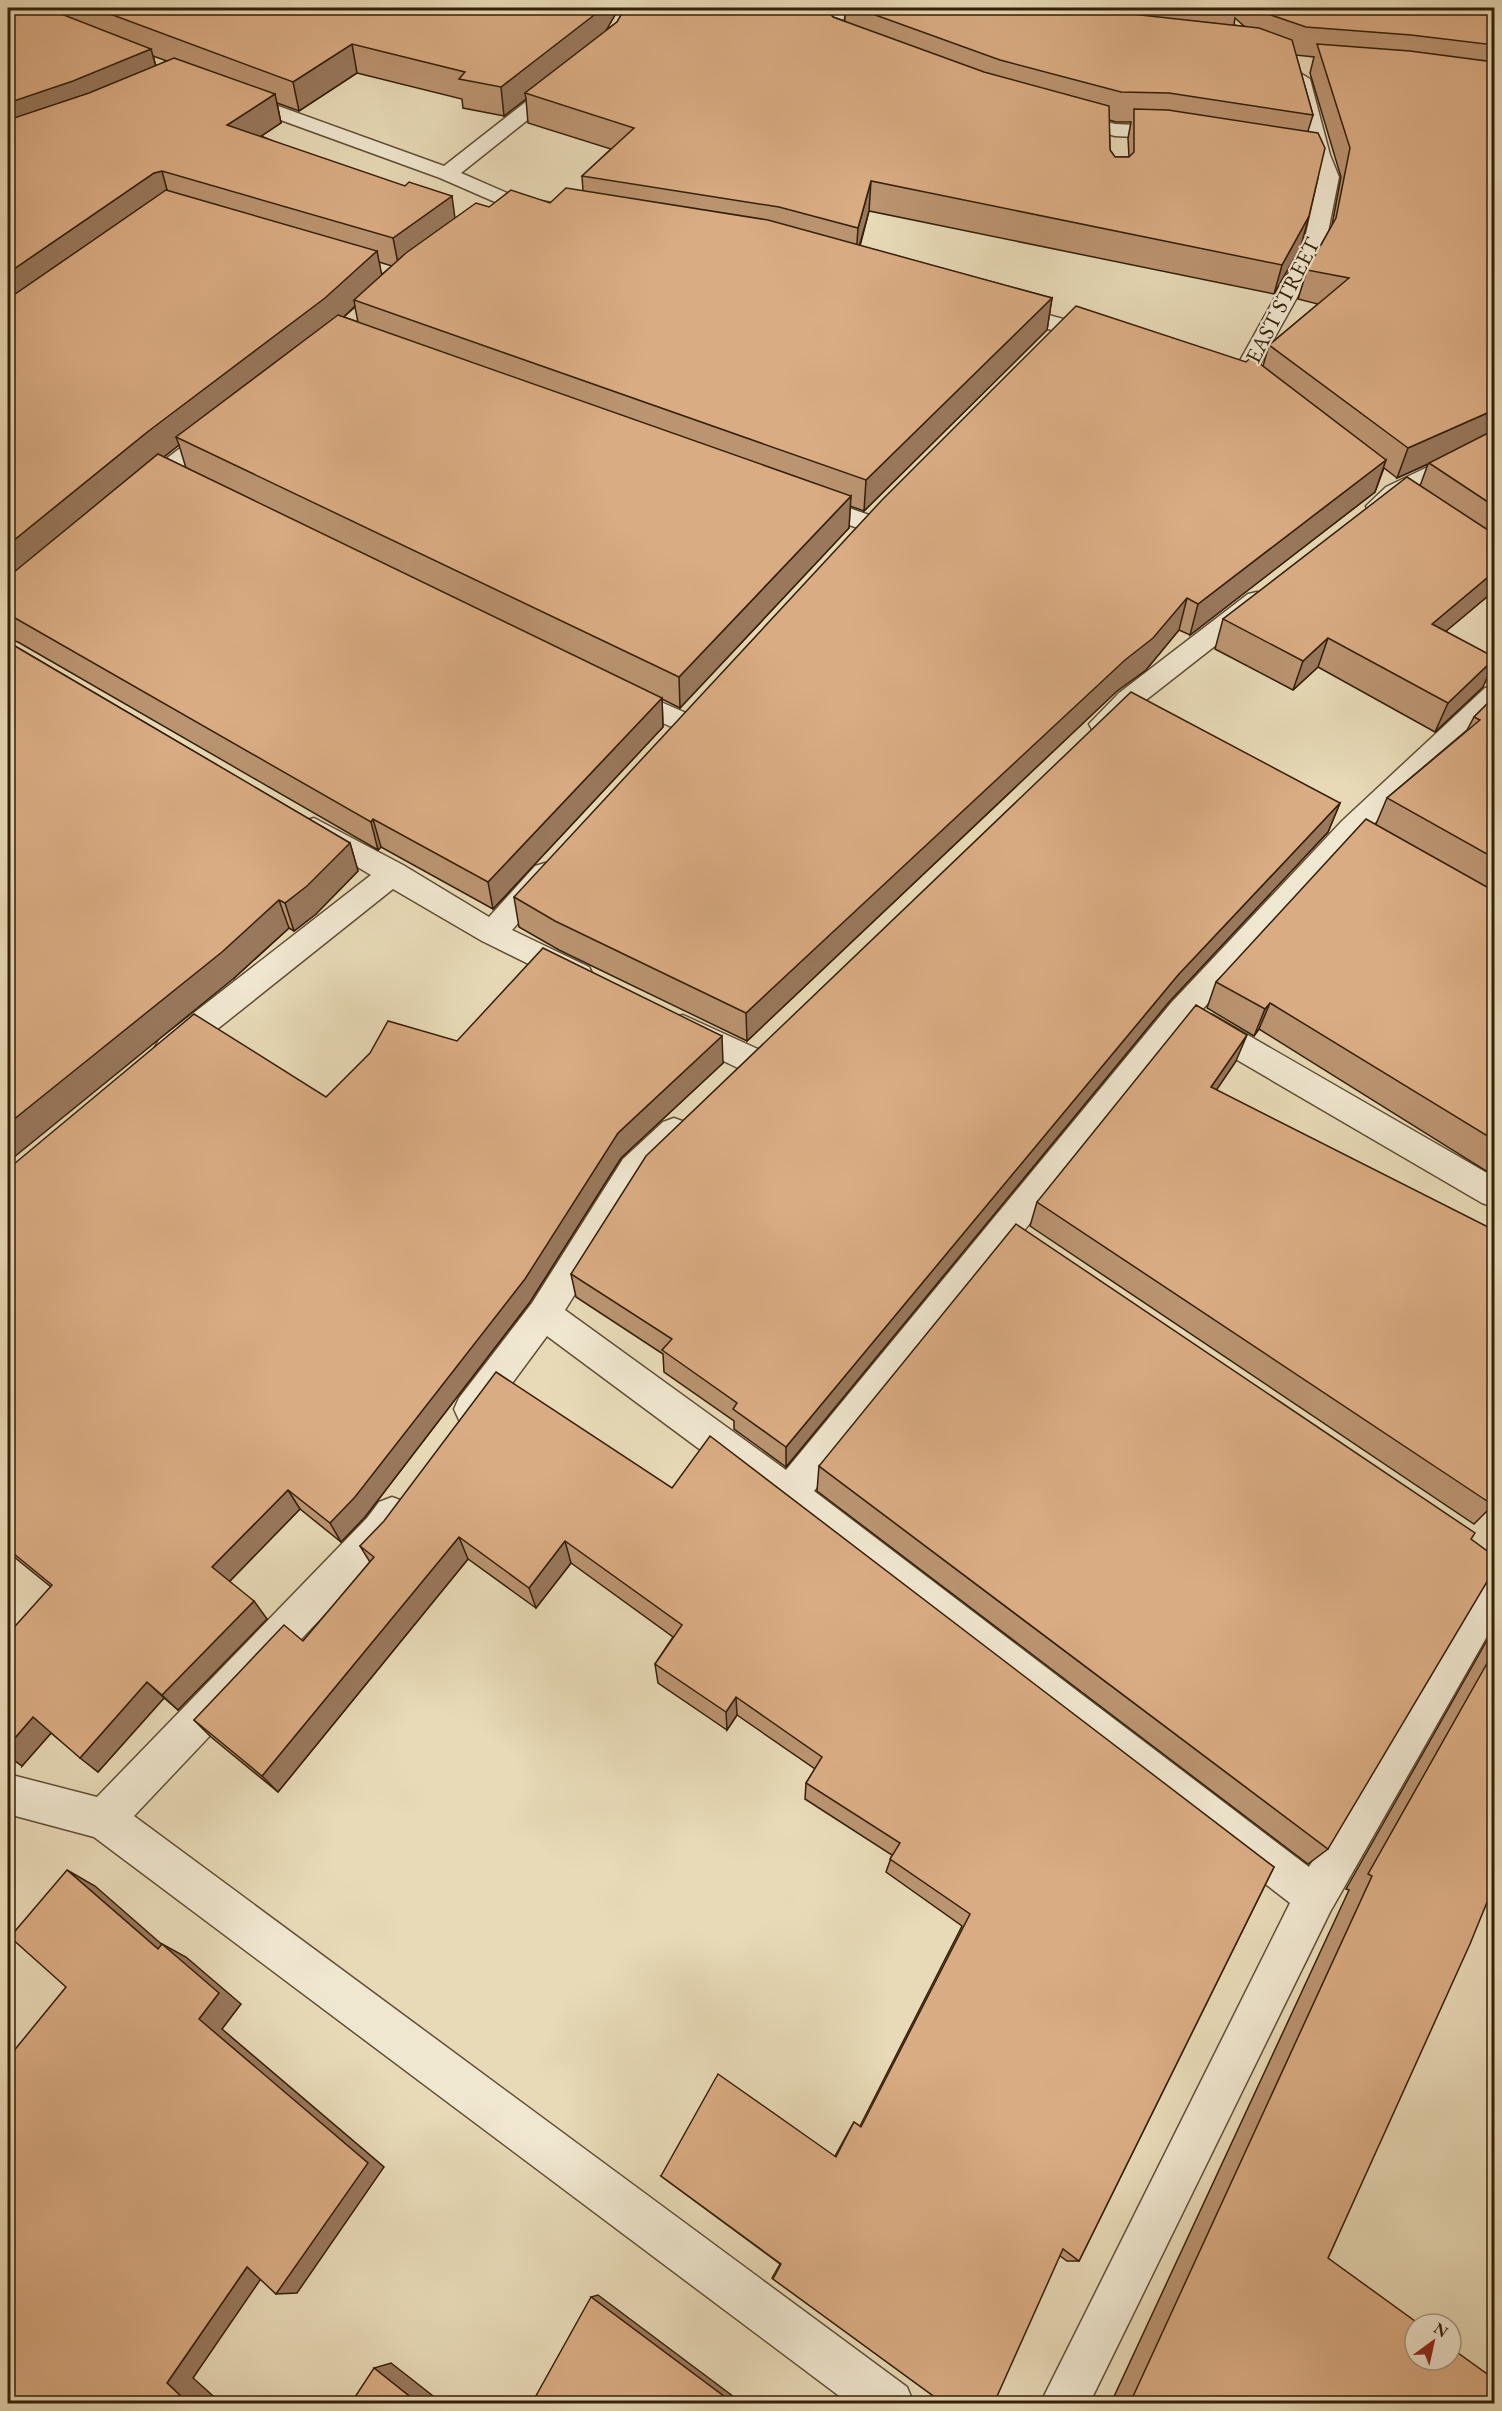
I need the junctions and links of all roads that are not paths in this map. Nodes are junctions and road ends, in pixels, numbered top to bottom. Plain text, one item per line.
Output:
1 (841, 8) edge
2 (876, 53) edge
3 (1297, 64) edge
4 (579, 70) edge
5 (215, 90) edge
6 (1044, 111) edge
7 (1114, 130) junction
8 (1194, 135) edge
9 (1118, 151) dead end
10 (447, 174) junction
11 (509, 201) junction
12 (566, 211) edge
13 (490, 215) edge
14 (987, 304) edge
15 (1122, 342) edge
16 (1221, 369) edge
17 (1243, 375) junction
18 (1279, 403) edge
19 (239, 413) edge
20 (1494, 442) edge
21 (790, 496) edge
22 (122, 506) edge
23 (1358, 521) edge
24 (869, 524) edge
25 (1276, 585) edge
26 (599, 682) edge
27 (1494, 695) edge
28 (683, 723) edge
29 (1084, 741) edge
30 (291, 815) edge
31 (564, 854) edge
32 (393, 873) junction
33 (492, 933) junction
34 (599, 985) edge
35 (1182, 1012) junction
36 (663, 1017) edge
37 (774, 1035) edge
38 (749, 1059) junction
39 (152, 1064) edge
40 (724, 1083) edge
41 (692, 1114) edge
42 (1494, 1192) edge
43 (1003, 1229) junction
44 (1033, 1249) edge
45 (544, 1314) junction
46 (451, 1436) edge
47 (409, 1492) edge
48 (789, 1494) junction
49 (1491, 1568) edge
50 (8, 1794) edge
51 (104, 1819) junction
52 (1315, 1897) junction
53 (890, 2403) edge
54 (1065, 2403) edge

1 - 2 street
3 - 17 street, EAST STREET
4 - 10 street
5 - 10 street
6 - 7 street
7 - 8 street
7 - 9 street
10 - 11 street
11 - 12 street
11 - 13 street
14 - 15 street
16 - 17 street
17 - 18 street, EAST STREET
19 - 22 street
20 - 23 street
21 - 24 street
25 - 29 street
26 - 28 street
27 - 35 street
30 - 32 street
31 - 33 street
32 - 33 street
32 - 39 street
33 - 34 street
35 - 42 street
35 - 43 street
36 - 38 street
37 - 38 street
38 - 40 street
41 - 45 street
43 - 44 street
43 - 48 street
45 - 46 street
45 - 48 street
47 - 51 street
48 - 52 street
49 - 52 street
50 - 51 street
51 - 53 street
52 - 54 street

